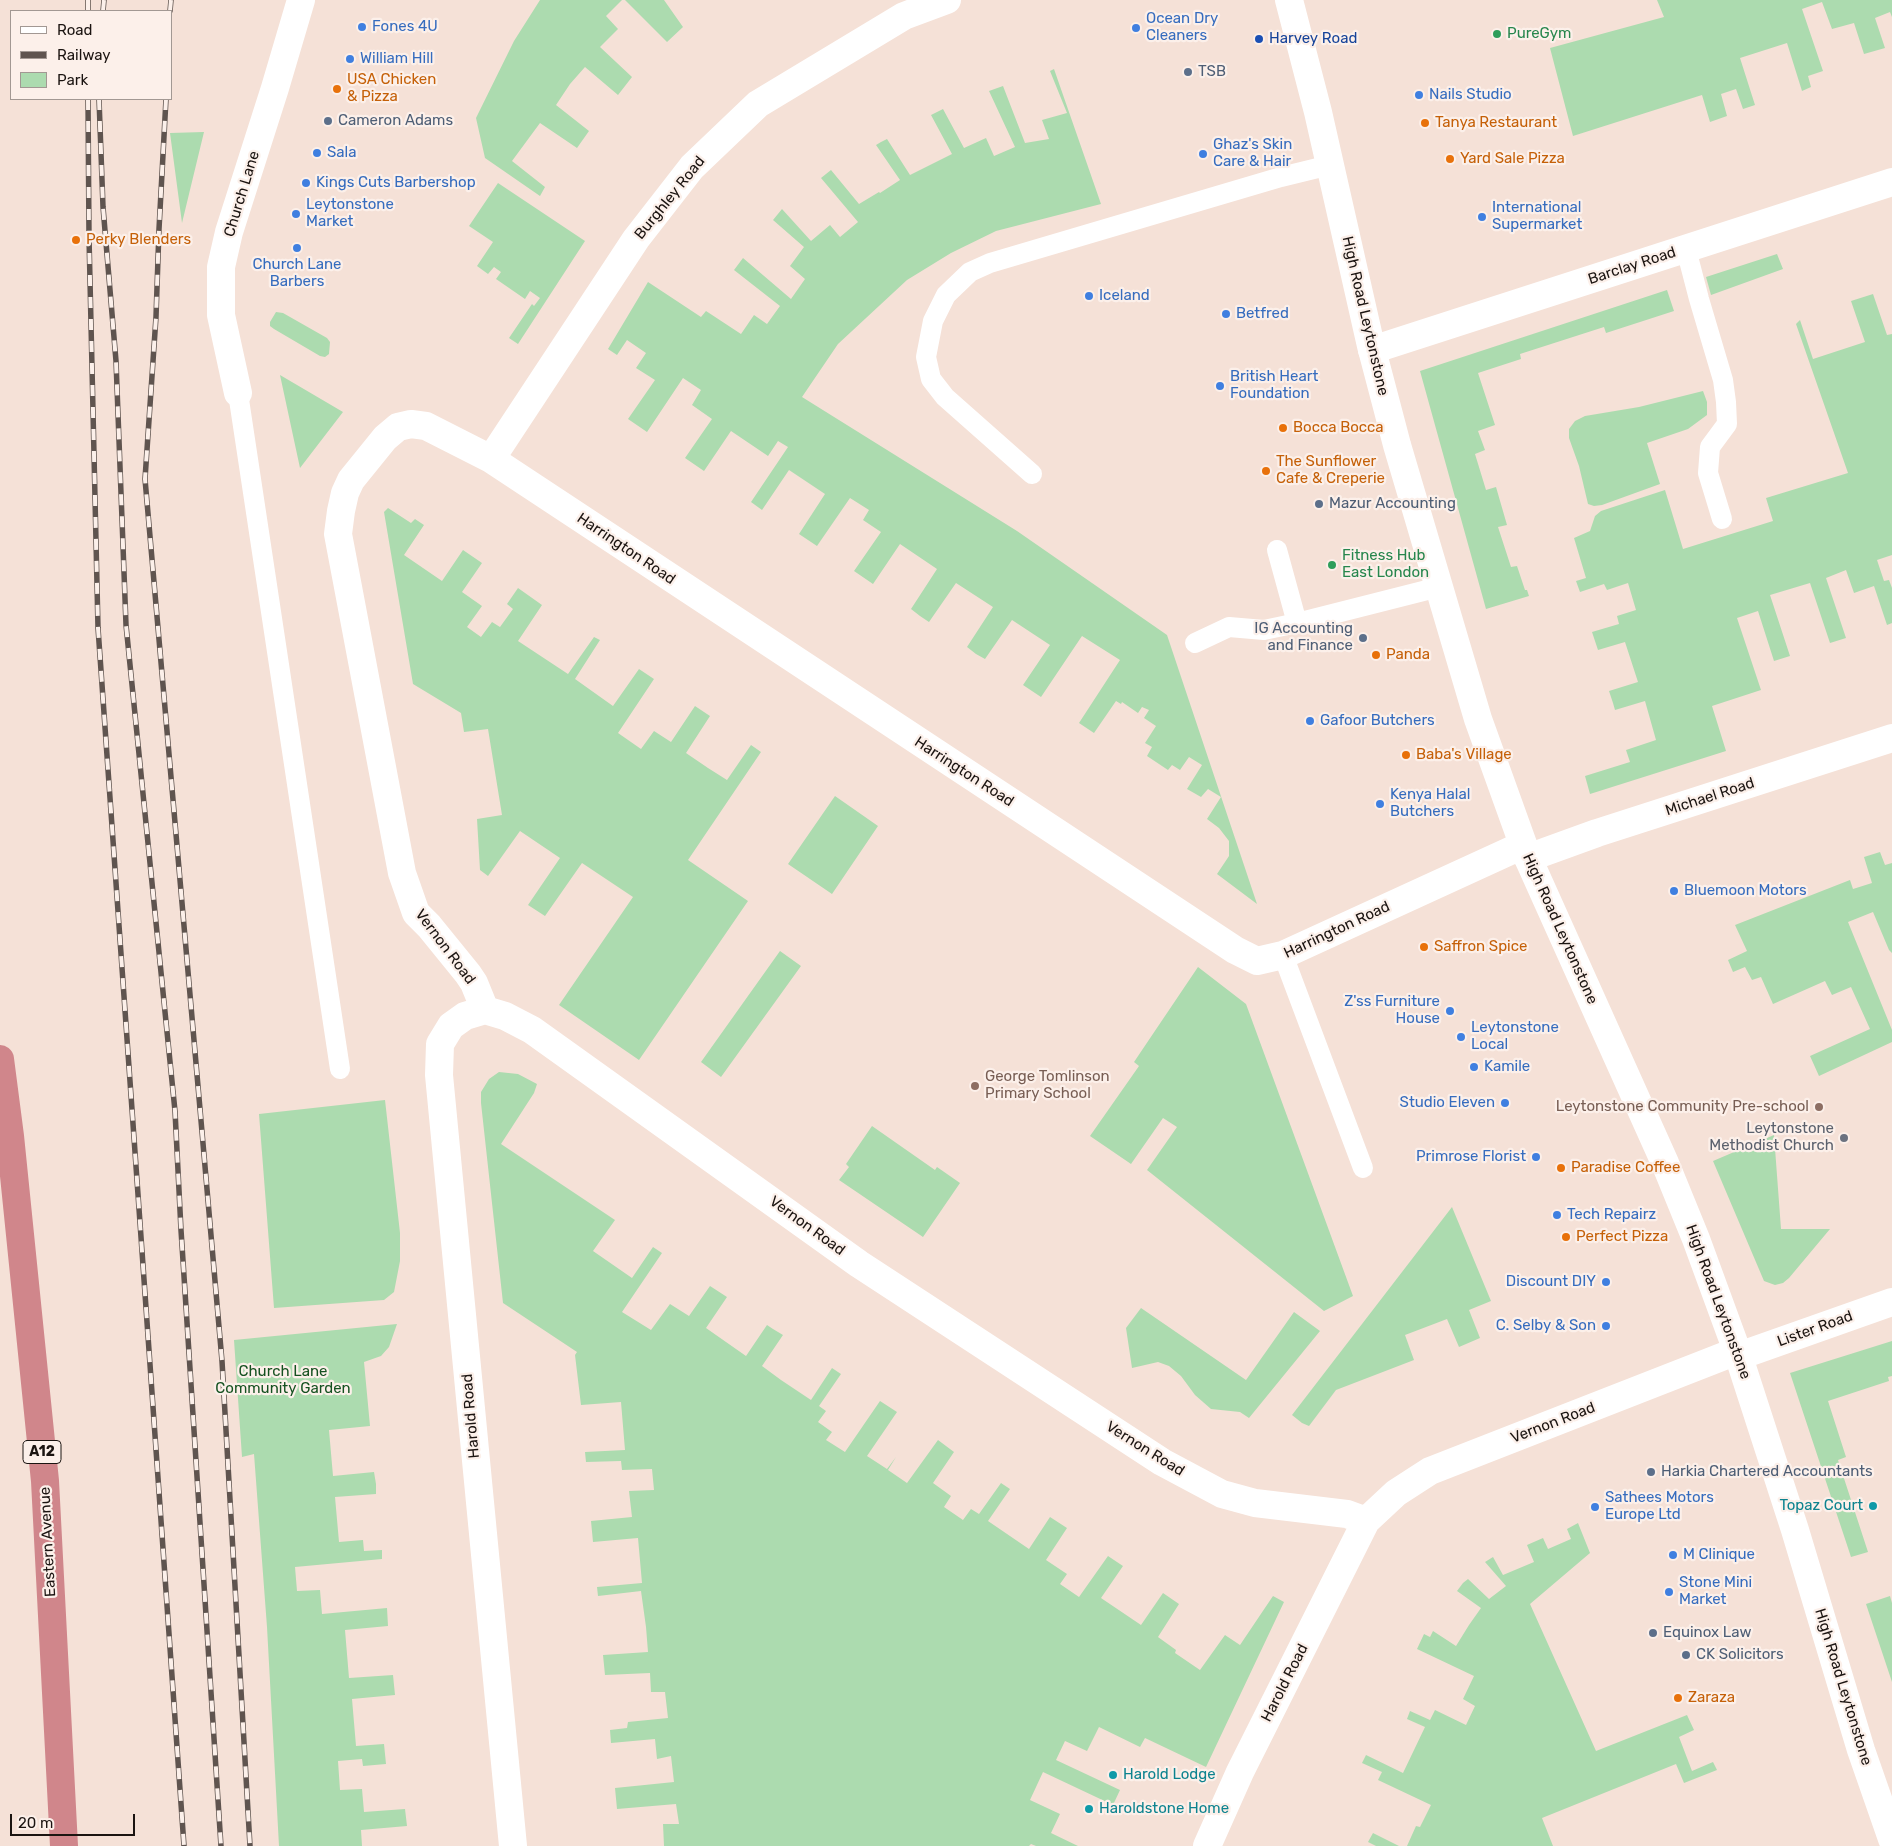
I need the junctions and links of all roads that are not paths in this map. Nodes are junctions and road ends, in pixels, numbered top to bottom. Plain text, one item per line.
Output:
1 (300, 0) edge
2 (947, 0) edge
3 (1289, 0) edge
4 (1330, 165) junction
5 (1892, 182) edge
6 (1686, 248) junction
7 (1372, 350) junction
8 (238, 393) joint
9 (426, 426) joint
10 (491, 459) junction
11 (1032, 474) dead end
12 (1722, 520) dead end
13 (1277, 550) dead end
14 (1439, 587) junction
15 (1297, 623) junction
16 (1195, 643) dead end
17 (1892, 738) edge
18 (1526, 852) junction
19 (1283, 956) junction
20 (485, 1010) junction
21 (0, 1059) edge
22 (340, 1070) dead end
23 (1363, 1168) dead end
24 (1892, 1302) edge
25 (1738, 1353) junction
26 (1366, 1521) junction
27 (1892, 1839) edge
28 (64, 1846) edge
29 (513, 1846) edge
30 (1207, 1846) edge

1 - 8 street, Church Lane
2 - 10 street, Burghley Road
3 - 4 street, High Road Leytonstone
4 - 7 street, High Road Leytonstone
4 - 11 lane
5 - 6 street, Barclay Road
6 - 7 street, Barclay Road
6 - 12 lane
7 - 14 street, High Road Leytonstone
8 - 22 lane
9 - 10 street, Harrington Road
9 - 20 street, Vernon Road
10 - 19 street, Harrington Road
13 - 15 lane
14 - 15 lane
14 - 18 street, High Road Leytonstone
15 - 16 lane
17 - 18 street, Michael Road
18 - 19 street, Harrington Road
18 - 25 street, High Road Leytonstone
19 - 23 lane
20 - 26 street, Vernon Road
20 - 29 street, Harold Road
21 - 28 highway, Eastern Avenue / A12
24 - 25 street, Lister Road
25 - 26 street, Vernon Road
25 - 27 street, High Road Leytonstone
26 - 30 street, Harold Road

